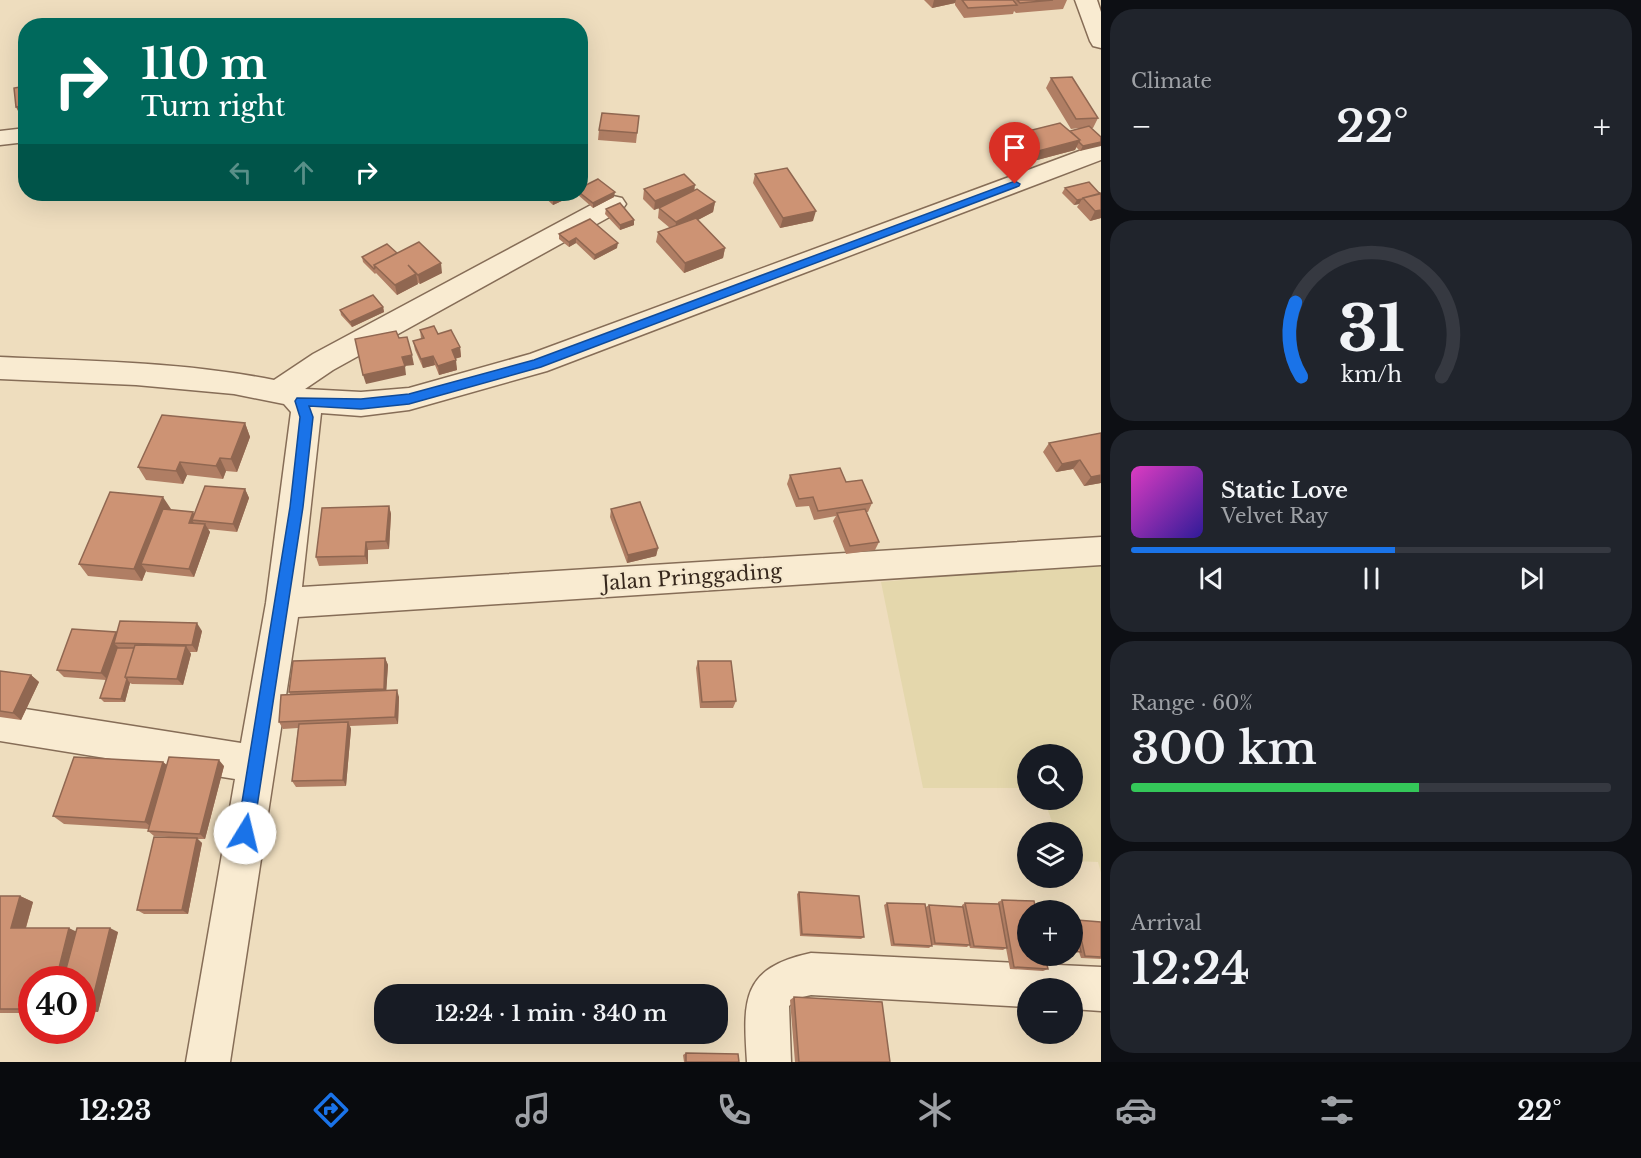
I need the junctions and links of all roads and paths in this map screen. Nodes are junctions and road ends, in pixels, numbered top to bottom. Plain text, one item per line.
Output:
1 (1086, 0) edge
2 (1101, 41) edge
3 (18, 136) edge
4 (0, 138) edge
5 (1101, 151) edge
6 (613, 204) edge
7 (0, 368) edge
8 (291, 396) junction
9 (1101, 551) edge
10 (283, 603) junction
11 (0, 723) edge
12 (256, 765) junction
13 (1101, 989) edge
14 (208, 1062) edge
15 (769, 1062) edge

1 - 2 street
3 - 4 street
5 - 8 street
6 - 8 street
7 - 8 street
8 - 10 street
9 - 10 street, Jalan Pringgading
10 - 12 street
11 - 12 street
12 - 14 street
13 - 15 street

